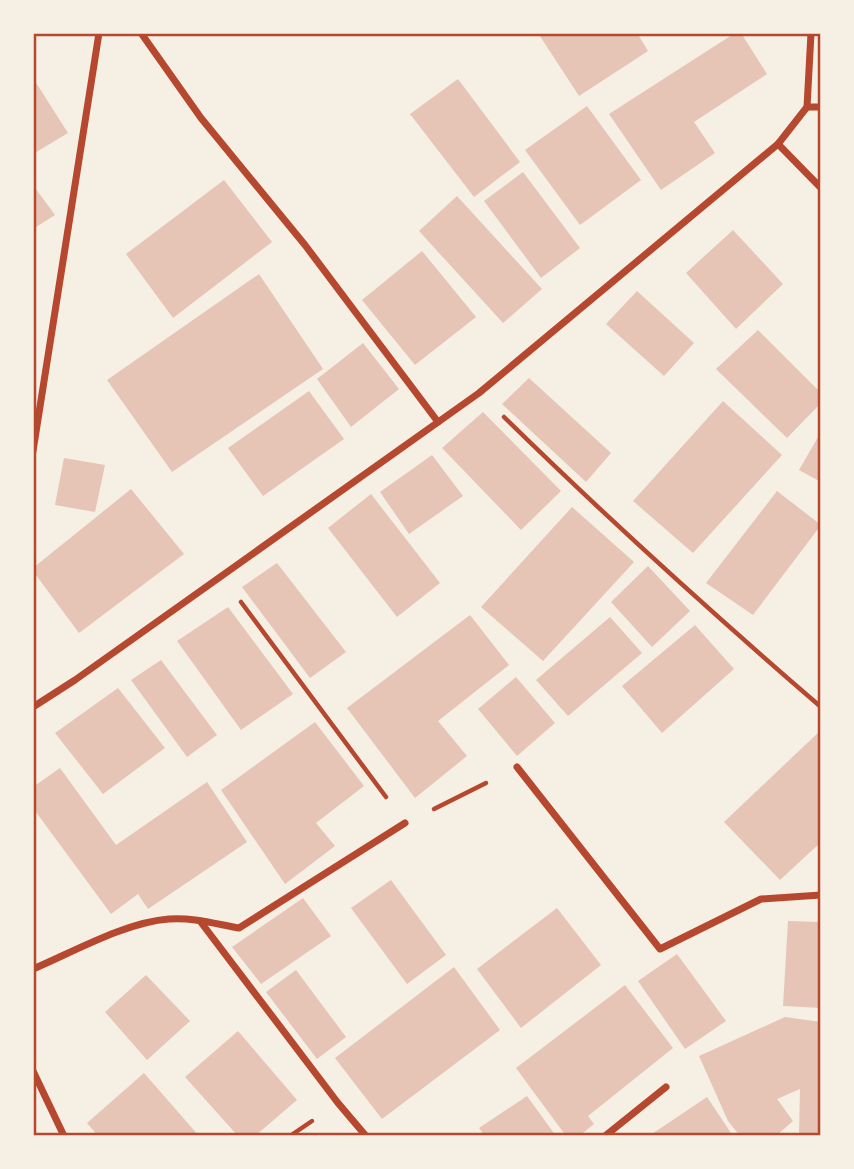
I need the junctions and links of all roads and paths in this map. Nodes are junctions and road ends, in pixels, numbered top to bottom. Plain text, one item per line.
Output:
1 (99, 33) edge
2 (141, 33) edge
3 (811, 33) edge
4 (807, 107) junction
5 (821, 107) edge
6 (778, 144) junction
7 (821, 188) edge
8 (479, 393) junction
9 (438, 422) junction
10 (33, 451) edge
11 (221, 576) junction
12 (33, 707) edge
13 (821, 707) edge
14 (517, 767) joint
15 (405, 823) junction
16 (821, 895) edge
17 (200, 921) junction
18 (33, 969) edge
19 (33, 1071) edge
20 (666, 1087) dead end
21 (64, 1136) edge
22 (366, 1136) edge
23 (605, 1136) edge

1 - 10 street
2 - 9 street
3 - 4 street
4 - 5 street
4 - 6 street
6 - 7 street
6 - 8 street
8 - 9 street
8 - 13 path
9 - 11 street
11 - 12 street
11 - 15 path
14 - 15 path
14 - 16 street
15 - 17 street
17 - 18 street
17 - 22 street
19 - 21 street
20 - 23 street

